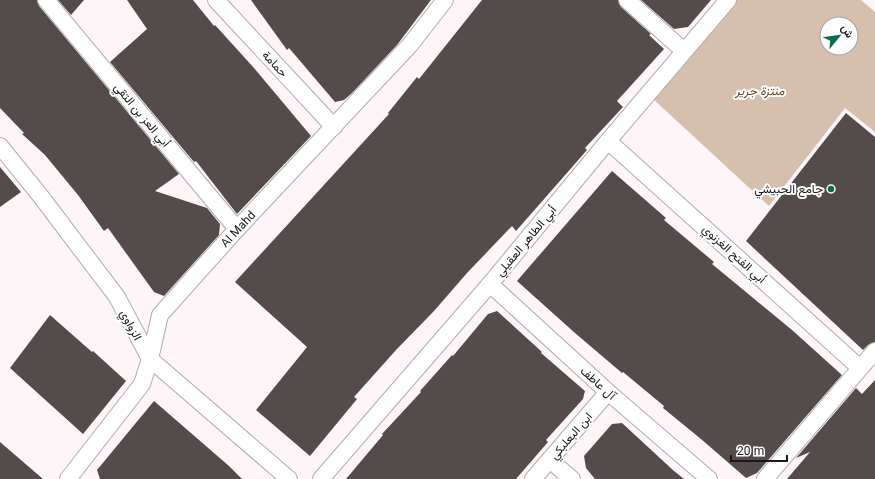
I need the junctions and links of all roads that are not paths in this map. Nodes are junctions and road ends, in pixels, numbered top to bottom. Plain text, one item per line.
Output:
1 (46, 0) edge
2 (216, 0) edge
3 (445, 0) edge
4 (627, 0) edge
5 (728, 0) edge
6 (684, 52) junction
7 (334, 127) junction
8 (608, 141) junction
9 (0, 146) edge
10 (237, 229) junction
11 (490, 284) junction
12 (875, 350) edge
13 (150, 359) junction
14 (860, 368) junction
15 (608, 392) junction
16 (550, 460) junction
17 (69, 479) edge
18 (289, 479) edge
19 (321, 479) edge
20 (533, 479) edge
21 (572, 479) edge
22 (709, 479) edge
23 (765, 479) edge

1 - 10 street, أبي العز بن التقي
2 - 7 street, حمامة
3 - 7 street, Al Mahd
4 - 6 street
5 - 6 street, أبي الطاهر العقيلي
6 - 8 street, أبي الطاهر العقيلي
7 - 10 street, Al Mahd
8 - 11 street, أبي الطاهر العقيلي
8 - 14 street, أبي الفتح الغزنوي
9 - 13 street, الزواوي
10 - 13 street, Al Mahd
11 - 15 street, آل عاطف
11 - 19 street, أبي الطاهر العقيلي
12 - 14 street
13 - 17 street, Al Mahd
13 - 18 street, الزواوي
14 - 23 street
15 - 16 street, ابن البعلبكي
15 - 22 street, آل عاطف
16 - 20 street, ابن البعلبكي
16 - 21 street

